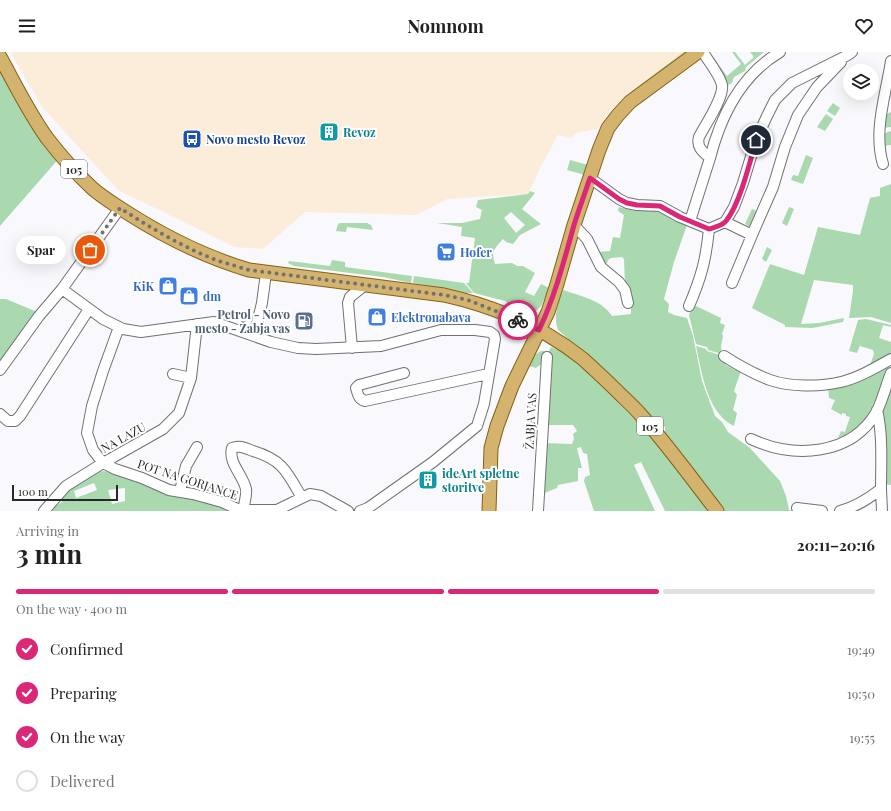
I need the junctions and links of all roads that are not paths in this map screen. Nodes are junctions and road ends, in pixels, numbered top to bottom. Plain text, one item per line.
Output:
1 (698, 52) edge
2 (703, 52) edge
3 (780, 52) edge
4 (849, 54) edge
5 (0, 57) edge
6 (891, 61) edge
7 (710, 158) junction
8 (883, 164) dead end
9 (590, 178) junction
10 (120, 208) junction
11 (690, 221) junction
12 (725, 222) junction
13 (574, 225) junction
14 (709, 229) junction
15 (752, 235) junction
16 (266, 273) junction
17 (732, 283) dead end
18 (365, 285) junction
19 (62, 289) junction
20 (628, 303) dead end
21 (689, 306) dead end
22 (89, 309) junction
23 (196, 324) junction
24 (119, 327) junction
25 (539, 330) junction
26 (254, 336) junction
27 (352, 348) junction
28 (724, 356) dead end
29 (547, 357) dead end
30 (891, 359) edge
31 (0, 370) edge
32 (404, 373) dead end
33 (891, 373) edge
34 (173, 374) dead end
35 (488, 374) junction
36 (191, 378) junction
37 (877, 410) junction
38 (0, 414) edge
39 (751, 439) dead end
40 (197, 447) dead end
41 (103, 463) junction
42 (881, 489) junction
43 (180, 492) junction
44 (302, 498) junction
45 (797, 508) dead end
46 (243, 510) edge
47 (44, 511) edge
48 (348, 511) edge
49 (360, 511) edge
50 (489, 511) edge
51 (538, 511) edge
52 (717, 511) edge
53 (822, 511) edge
54 (840, 511) edge
55 (882, 511) edge

1 - 9 main road
2 - 7 street
3 - 7 street
4 - 12 street
4 - 15 street
5 - 10 main road, 105
6 - 8 street
7 - 11 street
9 - 11 street
9 - 13 main road
10 - 16 main road, 105
10 - 19 street
11 - 14 street
12 - 14 street
12 - 15 street
13 - 20 street
13 - 25 main road
14 - 21 street
15 - 17 street
16 - 18 main road, 105
16 - 26 street
18 - 25 main road, 105
18 - 27 street
19 - 22 street
19 - 31 street
22 - 24 street
22 - 38 street
23 - 24 street
23 - 26 street
23 - 36 street, NA LAZU
24 - 41 street, NA LAZU
25 - 50 main road
25 - 52 main road, 105
26 - 27 street
27 - 35 street
28 - 30 street
29 - 51 street, ŽABJA VAS
32 - 35 street
33 - 37 street
34 - 36 street
35 - 49 street
36 - 41 street, NA LAZU
37 - 39 street
37 - 42 street
40 - 43 street
41 - 43 street, POT NA GORJANCE
41 - 47 street
42 - 54 street
42 - 55 street
43 - 46 street, POT NA GORJANCE
44 - 46 street, POT NA GORJANCE
44 - 46 street
44 - 48 street, POT NA GORJANCE
45 - 53 street

